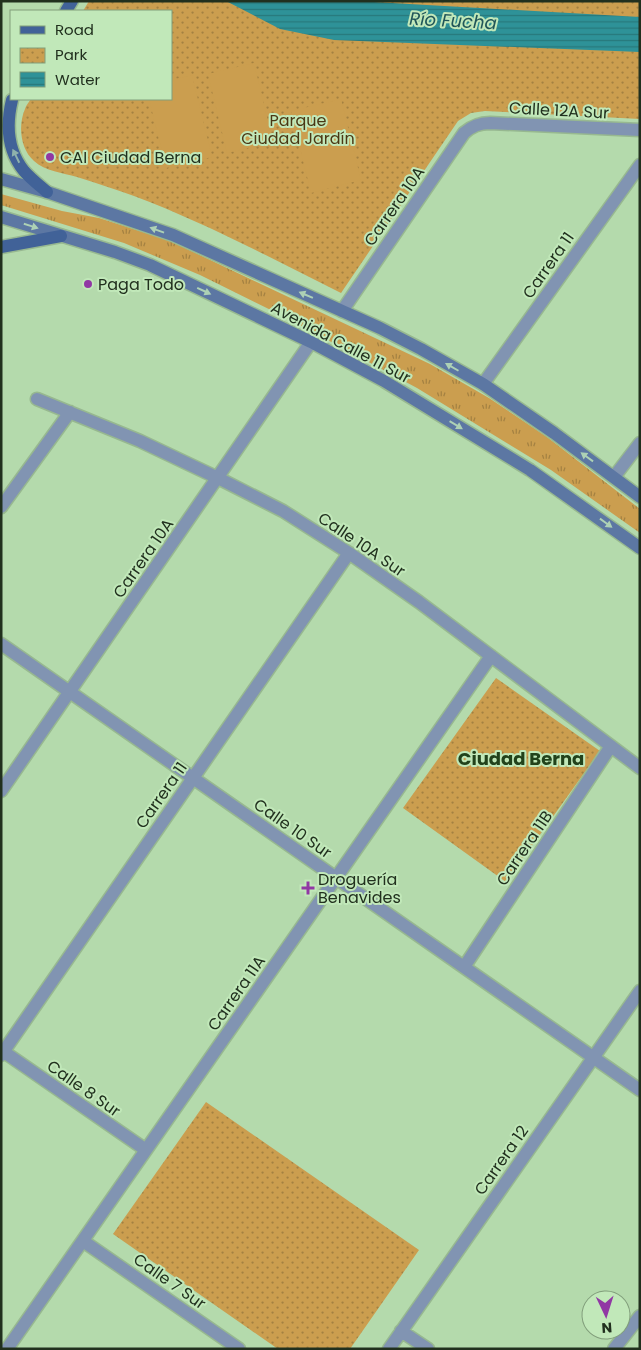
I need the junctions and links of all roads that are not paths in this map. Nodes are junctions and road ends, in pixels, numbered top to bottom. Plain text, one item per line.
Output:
1 (12, 100) edge
2 (1, 118) edge
3 (476, 125) joint
4 (640, 130) edge
5 (640, 165) edge
6 (1, 179) edge
7 (47, 192) junction
8 (1, 217) edge
9 (61, 236) junction
10 (1, 247) edge
11 (342, 311) junction
12 (311, 342) junction
13 (483, 384) junction
14 (36, 399) dead end
15 (70, 412) junction
16 (640, 443) edge
17 (614, 477) junction
18 (218, 478) junction
19 (640, 497) edge
20 (1, 507) edge
21 (640, 548) edge
22 (349, 553) junction
23 (1, 644) edge
24 (491, 656) junction
25 (70, 692) junction
26 (611, 746) junction
27 (640, 768) edge
28 (193, 778) junction
29 (1, 791) edge
30 (336, 878) junction
31 (464, 967) junction
32 (640, 991) edge
33 (2, 1054) edge
34 (593, 1057) junction
35 (640, 1090) edge
36 (146, 1150) junction
37 (83, 1241) junction
38 (640, 1316) edge
39 (401, 1330) junction
40 (7, 1349) edge
41 (239, 1349) edge
42 (389, 1349) edge
43 (428, 1349) edge
44 (614, 1349) edge

1 - 2 main road
7 -> 1 main road
3 - 4 street, Calle 12A Sur
3 - 11 street, Carrera 10A
5 - 13 street, Carrera 11
6 - 7 main road, Avenida Calle 11 Sur
11 -> 7 main road, Avenida Calle 11 Sur
8 -> 9 main road, Avenida Calle 11 Sur
9 - 10 main road
9 -> 12 main road, Avenida Calle 11 Sur
13 -> 11 main road, Avenida Calle 11 Sur
12 - 18 street, Carrera 10A
12 -> 21 main road, Avenida Calle 11 Sur
17 -> 13 main road, Avenida Calle 11 Sur
14 - 15 street, Calle 10A Sur
15 - 18 street, Calle 10A Sur
15 - 20 street
16 - 17 street
17 - 19 main road, Avenida Calle 11 Sur
18 - 22 street, Calle 10A Sur
18 - 25 street, Carrera 10A
22 - 24 street, Calle 10A Sur
22 - 28 street, Carrera 11
23 - 25 street, Calle 10 Sur
24 - 26 street, Calle 10A Sur
24 - 30 street, Carrera 11A
25 - 28 street, Calle 10 Sur
25 - 29 street, Carrera 10A
26 - 27 street, Calle 10A Sur
26 - 31 street, Carrera 11B
28 - 30 street, Calle 10 Sur
28 - 33 street, Carrera 11
30 - 31 street, Calle 10 Sur
30 - 36 street, Carrera 11A
31 - 34 street, Calle 10 Sur
32 - 34 street, Carrera 12
33 - 36 street, Calle 8 Sur
34 - 35 street, Calle 10 Sur
34 - 39 street, Carrera 12
36 - 37 street, Carrera 11A
37 - 40 street, Carrera 11A
37 - 41 street, Calle 7 Sur
38 - 44 street
39 - 42 street, Carrera 12
39 - 43 street

